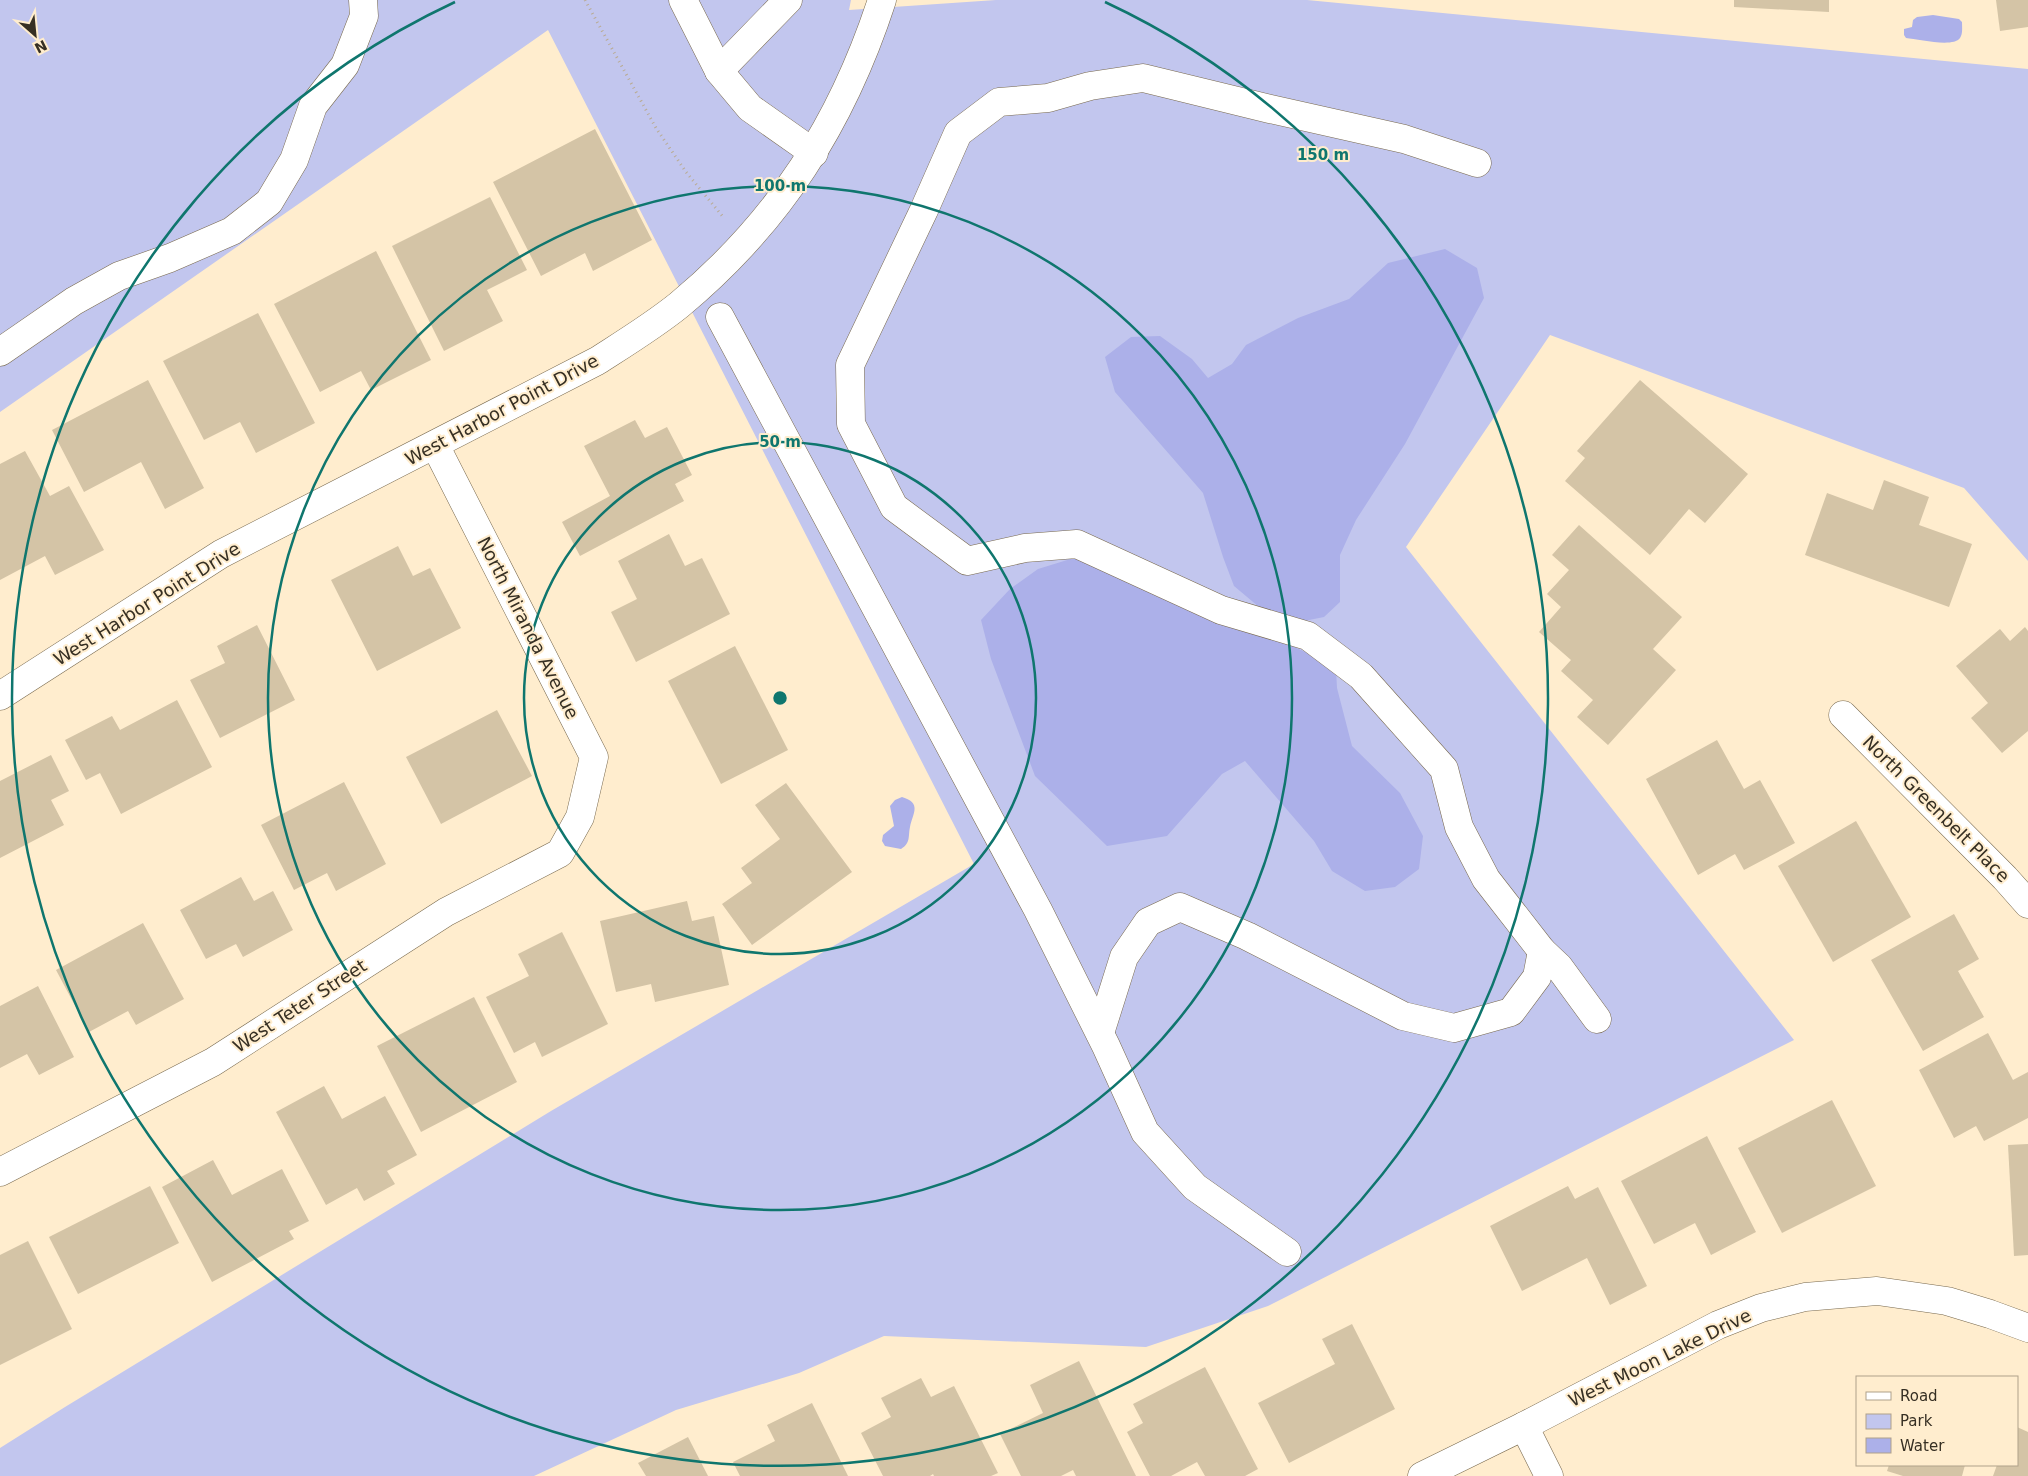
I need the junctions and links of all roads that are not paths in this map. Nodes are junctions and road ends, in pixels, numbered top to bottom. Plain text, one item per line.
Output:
1 (363, 0) edge
2 (683, 0) edge
3 (788, 0) edge
4 (882, 0) edge
5 (719, 71) junction
6 (814, 153) junction
7 (1477, 163) dead end
8 (720, 317) dead end
9 (0, 352) edge
10 (435, 445) junction
11 (0, 696) edge
12 (1843, 715) dead end
13 (580, 817) joint
14 (2028, 904) edge
15 (1542, 951) junction
16 (1597, 1019) dead end
17 (1100, 1033) junction
18 (0, 1172) edge
19 (1286, 1252) dead end
20 (2028, 1328) edge
21 (1524, 1426) junction
22 (1467, 1466) edge
23 (1422, 1476) edge
24 (1549, 1476) edge

1 - 9 street
2 - 5 street
3 - 5 street
4 - 6 street, West Harbor Point Drive
5 - 6 street
6 - 10 street, West Harbor Point Drive
7 - 15 street
8 - 17 street
10 - 11 street, West Harbor Point Drive
10 - 13 street, North Miranda Avenue
12 - 14 street, North Greenbelt Place
13 - 18 street, West Teter Street
15 - 16 street
15 - 17 street
17 - 19 street
20 - 21 street, West Moon Lake Drive
21 - 22 street, West Moon Lake Drive
21 - 24 street
22 - 23 street, West Moon Lake Drive

